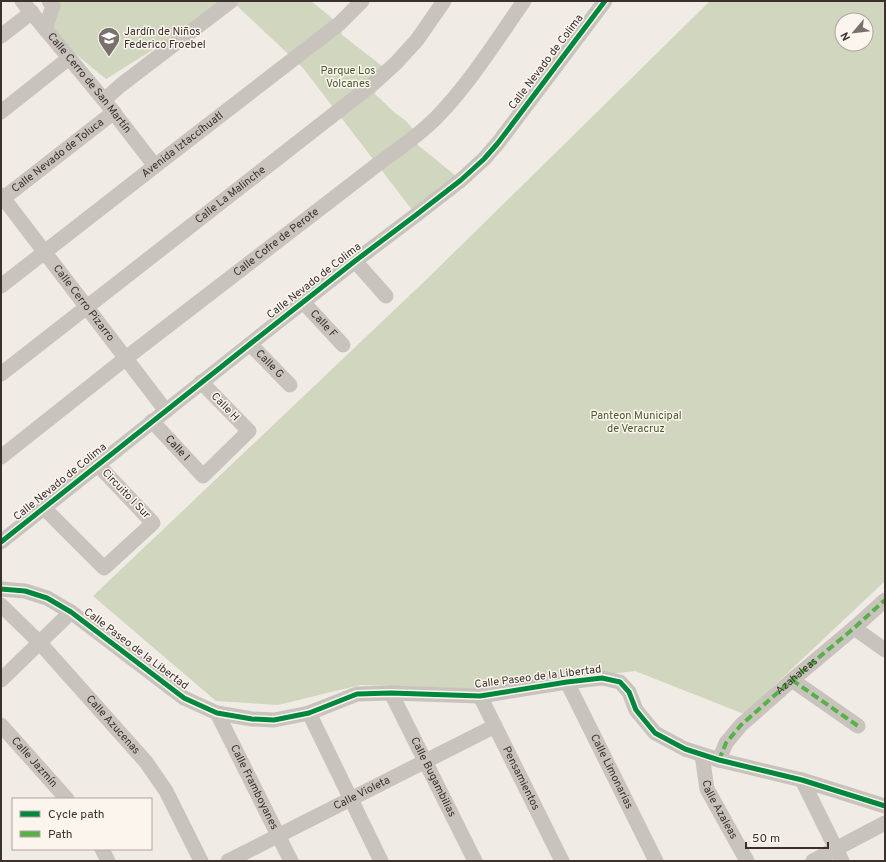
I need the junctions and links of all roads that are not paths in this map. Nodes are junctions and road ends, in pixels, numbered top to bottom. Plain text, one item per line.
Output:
1 (49, 1) edge
2 (231, 1) edge
3 (362, 1) edge
4 (444, 1) edge
5 (524, 1) edge
6 (605, 1) edge
7 (27, 7) edge
8 (45, 29) junction
9 (1, 36) edge
10 (69, 58) junction
11 (104, 100) junction
12 (1, 112) edge
13 (114, 112) junction
14 (155, 166) junction
15 (2, 198) edge
16 (45, 252) junction
17 (355, 261) junction
18 (1, 286) edge
19 (386, 296) dead end
20 (303, 302) junction
21 (87, 307) junction
22 (250, 344) junction
23 (344, 345) dead end
24 (126, 358) junction
25 (1, 374) edge
26 (201, 382) junction
27 (290, 385) dead end
28 (166, 410) junction
29 (152, 421) junction
30 (1, 457) edge
31 (98, 465) junction
32 (203, 476) joint
33 (44, 508) junction
34 (1, 542) edge
35 (1, 589) edge
36 (885, 600) edge
37 (1, 605) edge
38 (70, 612) junction
39 (854, 628) junction
40 (39, 642) junction
41 (885, 650) edge
42 (1, 680) edge
43 (792, 680) junction
44 (567, 682) junction
45 (391, 693) junction
46 (480, 696) junction
47 (217, 713) junction
48 (309, 713) junction
49 (1, 725) edge
50 (495, 726) junction
51 (858, 726) dead end
52 (702, 755) junction
53 (719, 760) junction
54 (425, 762) junction
55 (802, 780) junction
56 (66, 798) edge
57 (351, 799) junction
58 (885, 806) edge
59 (885, 823) edge
60 (278, 836) junction
61 (102, 850) edge
62 (839, 855) edge
63 (108, 861) edge
64 (201, 861) edge
65 (228, 861) edge
66 (291, 861) edge
67 (381, 861) edge
68 (475, 861) edge
69 (562, 861) edge
70 (656, 861) edge
71 (747, 861) edge
72 (813, 861) edge

1 - 8 street
2 - 11 street
3 - 14 street, Avenida Iztaccíhuatl
4 - 21 street, Calle La Malinche
5 - 24 street, Calle Cofre de Perote
6 - 17 street, Calle Nevado de Colima
7 - 8 street, Calle Cerro de San Martín
7 - 9 street
8 - 10 street, Calle Cerro de San Martín
10 - 11 street, Calle Cerro de San Martín
10 - 12 street
11 - 13 street, Calle Cerro de San Martín
13 - 14 street, Calle Cerro de San Martín
13 - 15 street, Calle Nevado de Toluca
14 - 16 street, Avenida Iztaccíhuatl
15 - 16 street, Calle Cerro Pizarro
16 - 18 street, Avenida Iztaccíhuatl
16 - 21 street, Calle Cerro Pizarro
17 - 19 street
17 - 20 street, Calle Nevado de Colima
20 - 22 street, Calle Nevado de Colima
20 - 23 street, Calle F
21 - 24 street, Calle Cerro Pizarro
21 - 25 street, Calle La Malinche
22 - 26 street, Calle Nevado de Colima
22 - 27 street, Calle G
24 - 28 street, Calle Cerro Pizarro
24 - 30 street, Calle Cofre de Perote
26 - 28 street, Calle Nevado de Colima
26 - 32 street, Calle H
28 - 29 street, Calle Nevado de Colima
29 - 31 street, Calle Nevado de Colima
29 - 32 street, Calle I
31 - 33 street, Calle Nevado de Colima
31 - 33 street, Circuito I Sur
33 - 34 street, Calle Nevado de Colima
35 - 38 street, Calle Paseo de la Libertad
36 - 39 street, Azahaleas
37 - 40 street, Calle Azucenas
38 - 40 street
38 - 47 street, Calle Paseo de la Libertad
39 - 41 street
39 - 43 street, Azahaleas
40 - 42 street
40 - 64 street, Calle Azucenas
43 - 51 street
43 - 53 street, Azahaleas
44 - 46 street, Calle Paseo de la Libertad
44 - 52 street, Calle Paseo de la Libertad
44 - 70 street, Calle Limonarias
45 - 46 street, Calle Paseo de la Libertad
45 - 48 street, Calle Paseo de la Libertad
45 - 54 street, Calle Bugambilias
46 - 50 street, Pensamientos
47 - 48 street, Calle Paseo de la Libertad
47 - 60 street, Calle Framboyanes
48 - 57 street
49 - 56 street, Calle Jazmín
50 - 54 street, Calle Violeta
50 - 69 street, Pensamientos
52 - 53 street, Calle Paseo de la Libertad
52 - 71 street, Calle Azaleas
53 - 55 street, Calle Paseo de la Libertad
54 - 57 street, Calle Violeta
54 - 68 street, Calle Bugambilias
55 - 58 street, Calle Paseo de la Libertad
55 - 62 street
57 - 60 street, Calle Violeta
57 - 67 street
59 - 62 street
60 - 65 street, Calle Violeta
60 - 66 street, Calle Framboyanes
61 - 63 street
62 - 72 street

